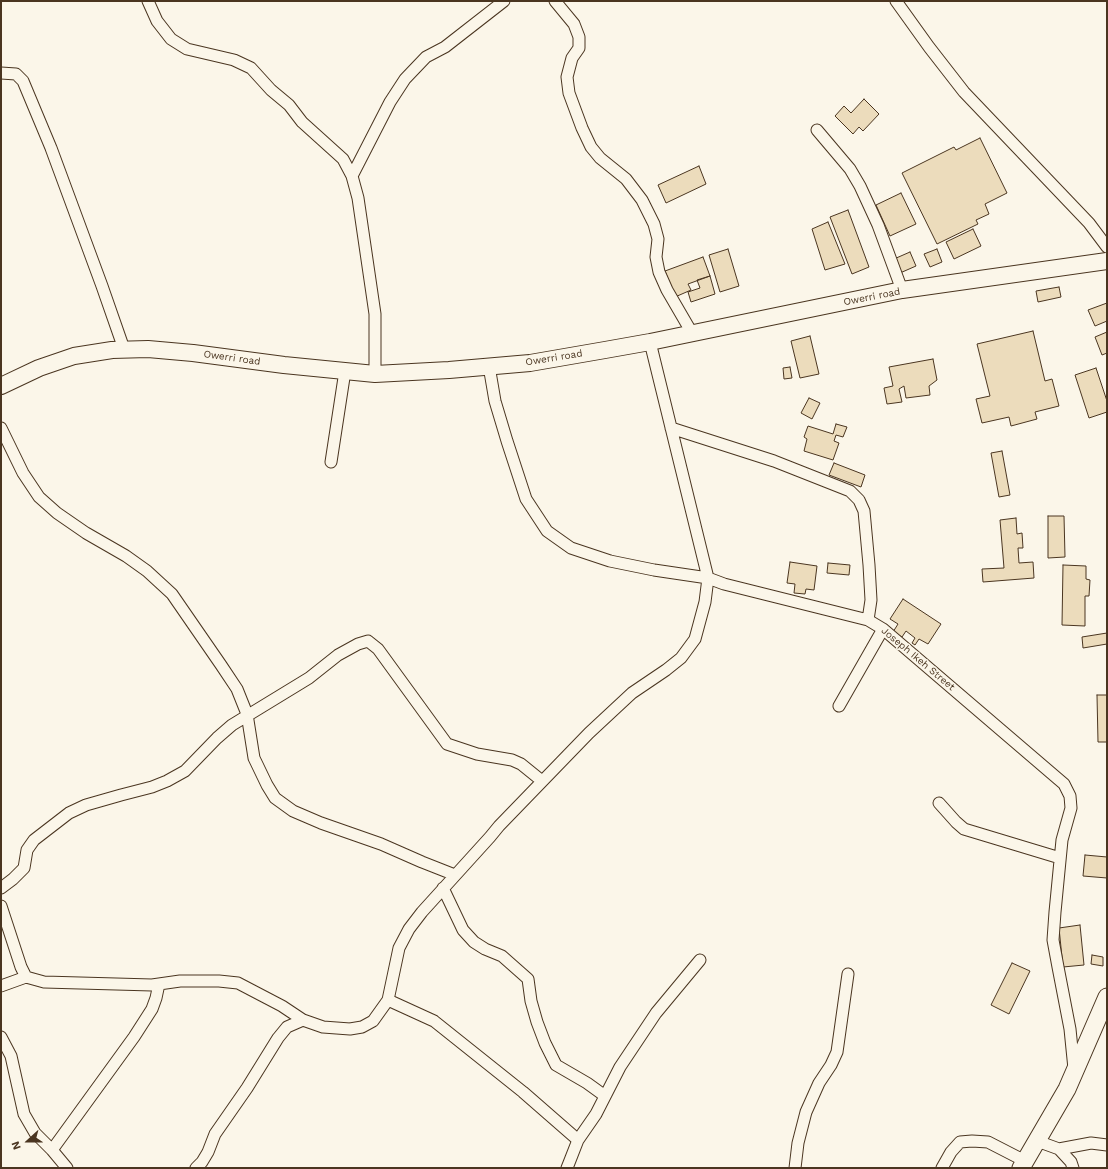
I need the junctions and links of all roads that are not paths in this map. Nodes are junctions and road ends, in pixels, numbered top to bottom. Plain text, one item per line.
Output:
1 (148, 1) edge
2 (504, 1) edge
3 (555, 1) edge
4 (896, 1) edge
5 (1, 73) edge
6 (817, 130) dead end
7 (352, 176) junction
8 (1107, 246) edge
9 (1107, 261) edge
10 (902, 290) junction
11 (692, 333) junction
12 (650, 342) junction
13 (124, 350) junction
14 (488, 366) junction
15 (345, 371) junction
16 (375, 374) junction
17 (1, 386) edge
18 (1, 428) edge
19 (671, 428) junction
20 (331, 462) dead end
21 (708, 578) junction
22 (868, 620) junction
23 (883, 629) junction
24 (839, 706) dead end
25 (247, 714) junction
26 (542, 781) junction
27 (939, 803) dead end
28 (1060, 858) junction
29 (455, 875) junction
30 (1, 888) edge
31 (443, 888) junction
32 (1, 906) edge
33 (700, 960) dead end
34 (848, 974) dead end
35 (26, 977) junction
36 (159, 984) junction
37 (1, 986) edge
38 (1107, 997) edge
39 (388, 1000) junction
40 (303, 1020) junction
41 (1, 1037) edge
42 (1074, 1072) junction
43 (605, 1096) junction
44 (578, 1140) junction
45 (1037, 1141) junction
46 (1107, 1145) edge
47 (1059, 1149) junction
48 (52, 1150) junction
49 (1023, 1164) edge
50 (67, 1168) edge
51 (196, 1168) edge
52 (568, 1168) edge
53 (795, 1168) edge
54 (942, 1168) edge
55 (1073, 1168) edge

1 - 7 street
2 - 7 street
3 - 11 street
4 - 8 street
5 - 13 street
6 - 10 street
7 - 16 street
9 - 10 main road, Owerri road
10 - 11 main road, Owerri road
11 - 12 main road, Owerri road
12 - 14 main road, Owerri road
12 - 19 street
13 - 15 main road, Owerri road
13 - 17 main road, Owerri road
14 - 16 main road, Owerri road
14 - 21 street, Joseph Ikeh Street
15 - 16 main road, Owerri road
15 - 20 street
18 - 25 street
19 - 21 street
19 - 22 street
21 - 22 street, Joseph Ikeh Street
21 - 26 street
22 - 23 street, Joseph Ikeh Street
23 - 24 street
23 - 28 street, Joseph Ikeh Street
25 - 26 street
25 - 29 street
25 - 30 street
26 - 29 street
27 - 28 street
28 - 42 street
29 - 31 street
31 - 39 street
31 - 43 street
32 - 35 street
33 - 43 street
34 - 53 street
35 - 36 street
35 - 37 street
36 - 40 street
36 - 48 street
38 - 42 main road
39 - 40 street
39 - 44 street
40 - 51 street
41 - 48 street
42 - 45 main road
43 - 44 street
44 - 52 street
45 - 47 street
45 - 49 main road
46 - 47 street
47 - 55 street
48 - 50 street
49 - 54 street

